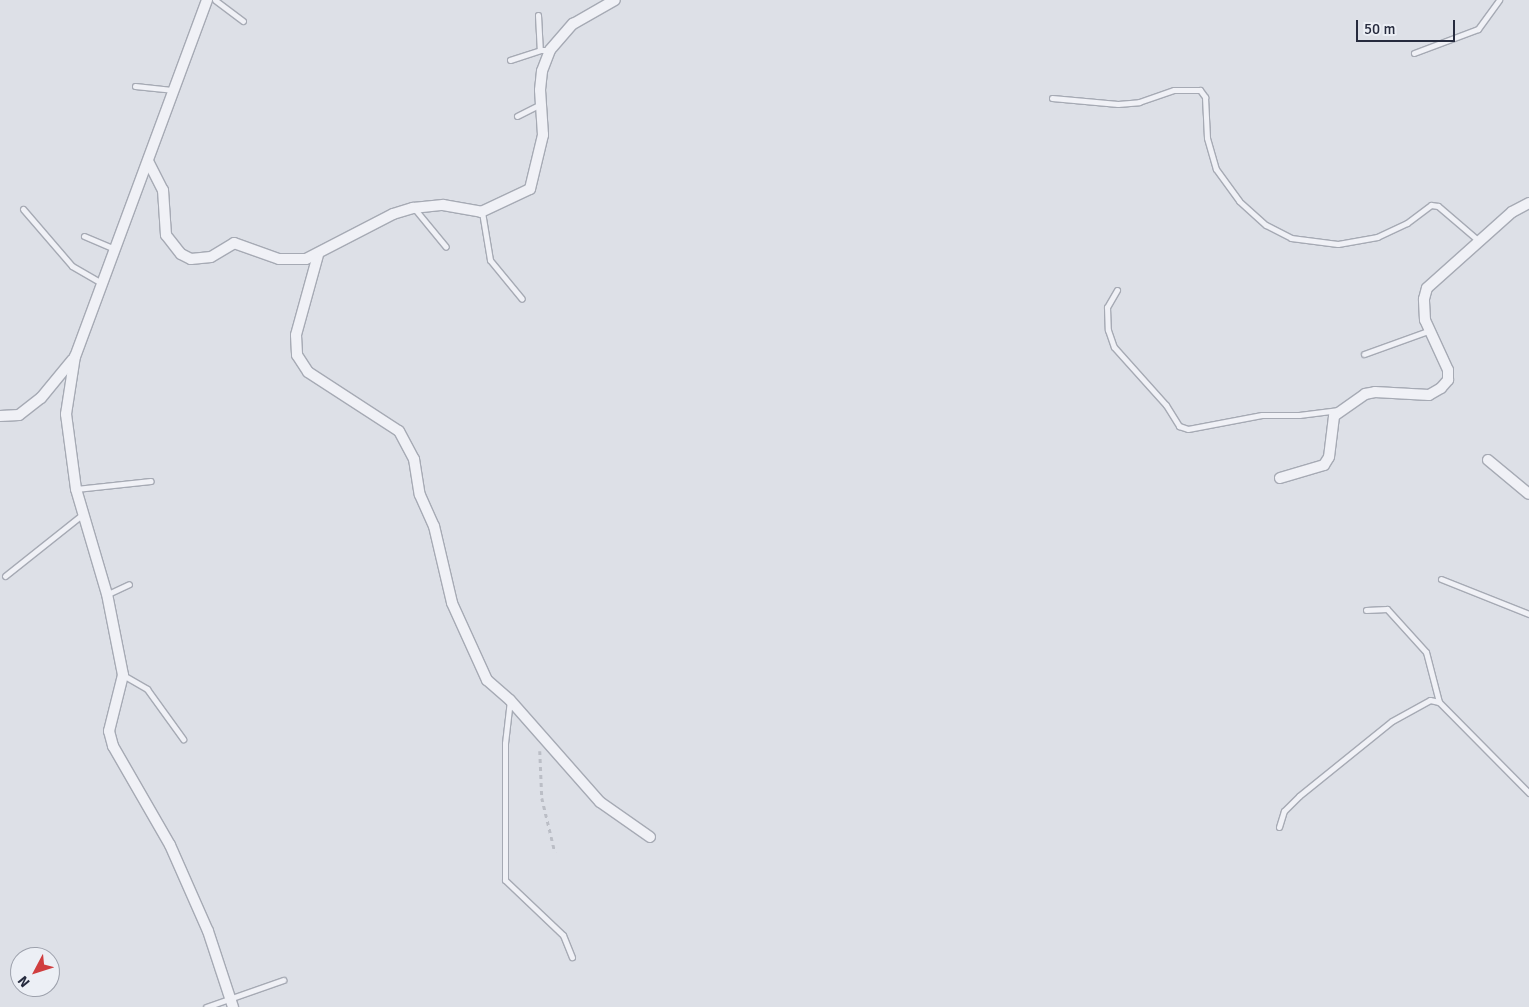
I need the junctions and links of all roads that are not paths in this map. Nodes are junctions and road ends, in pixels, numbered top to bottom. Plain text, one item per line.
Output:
1 (207, 0) edge
2 (215, 0) edge
3 (613, 0) edge
4 (1499, 0) edge
5 (538, 15) dead end
6 (243, 21) dead end
7 (545, 50) junction
8 (1414, 53) dead end
9 (510, 60) dead end
10 (135, 86) dead end
11 (172, 90) junction
12 (1052, 98) dead end
13 (539, 105) junction
14 (517, 116) dead end
15 (148, 161) junction
16 (1529, 203) edge
17 (413, 208) junction
18 (22, 209) dead end
19 (482, 212) junction
20 (84, 236) dead end
21 (1479, 242) junction
22 (446, 247) dead end
23 (114, 249) junction
24 (318, 255) junction
25 (102, 282) junction
26 (1117, 290) dead end
27 (522, 299) dead end
28 (1428, 331) junction
29 (1364, 354) dead end
30 (75, 356) junction
31 (1340, 410) junction
32 (0, 416) edge
33 (1488, 460) dead end
34 (1280, 478) dead end
35 (151, 481) dead end
36 (76, 489) junction
37 (1529, 494) edge
38 (84, 514) junction
39 (5, 576) dead end
40 (1441, 579) dead end
41 (129, 584) dead end
42 (107, 594) junction
43 (1366, 610) dead end
44 (1529, 614) edge
45 (123, 675) junction
46 (510, 700) junction
47 (1439, 702) junction
48 (183, 739) dead end
49 (1529, 793) edge
50 (1279, 828) dead end
51 (650, 837) dead end
52 (572, 958) dead end
53 (283, 980) dead end
54 (232, 1003) edge
55 (206, 1007) edge

1 - 11 street
2 - 6 lane
3 - 7 street
4 - 8 lane
5 - 7 lane
7 - 9 lane
7 - 13 street
10 - 11 lane
11 - 15 street
12 - 21 lane
13 - 14 lane
13 - 19 street
15 - 23 street
15 - 24 street
16 - 21 street
17 - 19 street
17 - 22 lane
17 - 24 street
18 - 25 lane
19 - 27 lane
20 - 23 lane
21 - 28 street
23 - 25 street
24 - 46 street
25 - 30 street
26 - 31 lane
28 - 29 lane
28 - 31 street
30 - 32 street
30 - 36 street
31 - 34 street
33 - 37 street
35 - 36 lane
36 - 38 street
38 - 39 lane
38 - 42 street
40 - 44 lane
41 - 42 lane
42 - 45 street
43 - 47 lane
45 - 48 lane
45 - 54 street
46 - 51 street
46 - 52 lane
47 - 49 lane
47 - 50 lane
53 - 54 lane
54 - 55 lane

